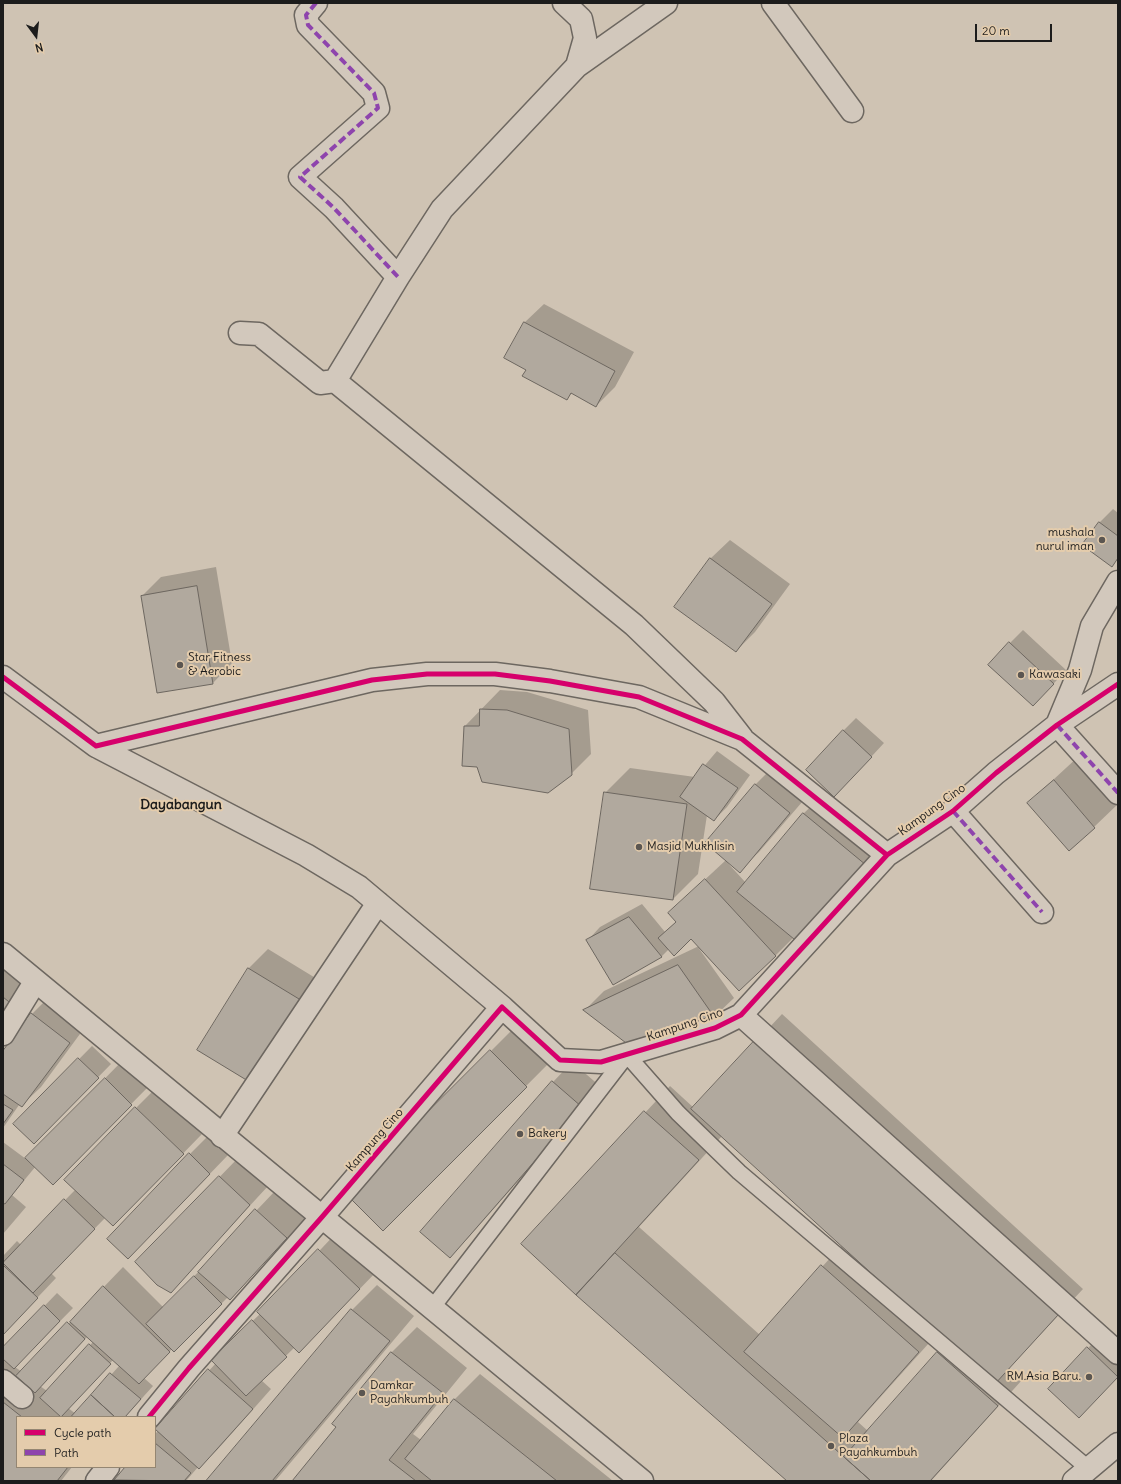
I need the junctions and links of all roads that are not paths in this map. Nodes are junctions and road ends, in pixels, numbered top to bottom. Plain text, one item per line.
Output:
1 (316, 3) edge
2 (564, 3) edge
3 (666, 3) edge
4 (773, 3) edge
5 (577, 66) junction
6 (852, 111) dead end
7 (398, 277) junction
8 (240, 333) dead end
9 (335, 381) junction
10 (1118, 582) edge
11 (3, 677) edge
12 (1118, 684) edge
13 (1057, 725) junction
14 (742, 739) junction
15 (96, 746) junction
16 (1118, 793) edge
17 (953, 810) junction
18 (887, 855) junction
19 (378, 903) junction
20 (1042, 912) dead end
21 (3, 954) edge
22 (36, 982) junction
23 (502, 1007) junction
24 (741, 1016) junction
25 (3, 1034) edge
26 (627, 1055) junction
27 (222, 1136) junction
28 (322, 1217) junction
29 (432, 1308) junction
30 (1118, 1353) edge
31 (3, 1382) edge
32 (22, 1397) dead end
33 (150, 1416) edge
34 (1118, 1444) edge
35 (107, 1468) edge
36 (1081, 1475) edge
37 (97, 1481) edge
38 (642, 1481) edge

1 - 7 main road
2 - 5 main road
3 - 5 main road
4 - 6 main road
5 - 7 main road
7 - 9 main road
8 - 9 main road
9 - 14 main road
10 - 13 main road
11 - 15 main road
12 - 13 main road, Kampung Cino
13 - 16 main road
13 - 17 main road, Kampung Cino
14 - 15 main road
14 - 18 main road
15 - 19 main road
17 - 18 main road, Kampung Cino
17 - 20 main road
18 - 24 main road, Kampung Cino
19 - 23 main road
19 - 27 main road
21 - 22 main road
22 - 25 main road
22 - 27 main road
23 - 26 main road, Kampung Cino
23 - 28 main road, Kampung Cino
24 - 26 main road, Kampung Cino
24 - 30 main road
26 - 29 lane
26 - 36 lane
27 - 28 main road
28 - 29 main road
28 - 33 main road, Kampung Cino
29 - 38 main road
31 - 32 main road
34 - 36 main road
35 - 37 main road

